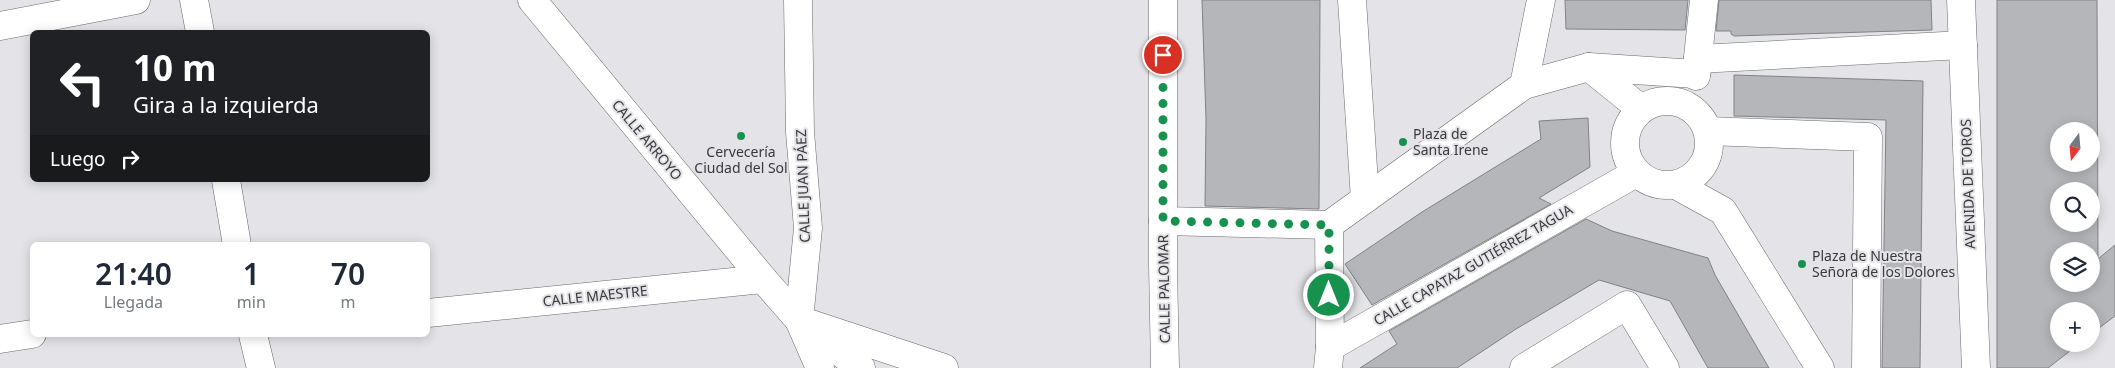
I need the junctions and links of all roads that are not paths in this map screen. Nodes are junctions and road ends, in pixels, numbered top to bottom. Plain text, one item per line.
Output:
1 (136, 0) edge
2 (194, 0) edge
3 (532, 0) edge
4 (798, 0) edge
5 (1163, 0) edge
6 (1352, 0) edge
7 (1541, 0) edge
8 (1704, 0) edge
9 (1961, 0) edge
10 (0, 26) edge
11 (200, 30) edge
12 (1963, 45) junction
13 (1697, 66) junction
14 (1589, 67) junction
15 (1524, 85) junction
16 (1641, 109) junction
17 (1693, 109) junction
18 (1708, 132) junction
19 (1636, 173) junction
20 (226, 182) edge
21 (1676, 185) junction
22 (1365, 199) junction
23 (1163, 221) junction
24 (1329, 225) junction
25 (237, 242) edge
26 (763, 279) junction
27 (430, 313) edge
28 (799, 320) junction
29 (30, 334) edge
30 (253, 337) edge
31 (0, 339) edge
32 (1329, 357) edge
33 (261, 368) edge
34 (820, 368) edge
35 (861, 368) edge
36 (944, 368) edge
37 (1165, 368) edge
38 (1524, 368) edge
39 (1665, 368) edge
40 (1820, 368) edge
41 (1866, 368) edge
42 (1976, 368) edge

1 - 10 street
2 - 11 street
3 - 26 street, CALLE ARROYO
4 - 28 street, CALLE JUAN PÁEZ
5 - 23 street, CALLE PALOMAR
6 - 22 street
7 - 15 street
8 - 13 street
9 - 12 street, AVENIDA DE TOROS
12 - 13 street
12 - 42 street, AVENIDA DE TOROS
13 - 14 street
13 - 17 street
14 - 15 street
14 - 16 street
15 - 22 street
16 - 17 street
16 - 19 street
17 - 18 street
18 - 21 street
18 - 41 street
19 - 21 street
19 - 32 street, CALLE CAPATAZ GUTIÉRREZ TAGUA
20 - 25 street
21 - 40 street
22 - 24 street
23 - 24 street
23 - 37 street, CALLE PALOMAR
24 - 32 street
26 - 27 street, CALLE MAESTRE
26 - 28 street, CALLE ARROYO
28 - 34 street, CALLE JUAN PÁEZ
28 - 35 street
28 - 36 street
29 - 31 street
30 - 33 street
38 - 39 street

